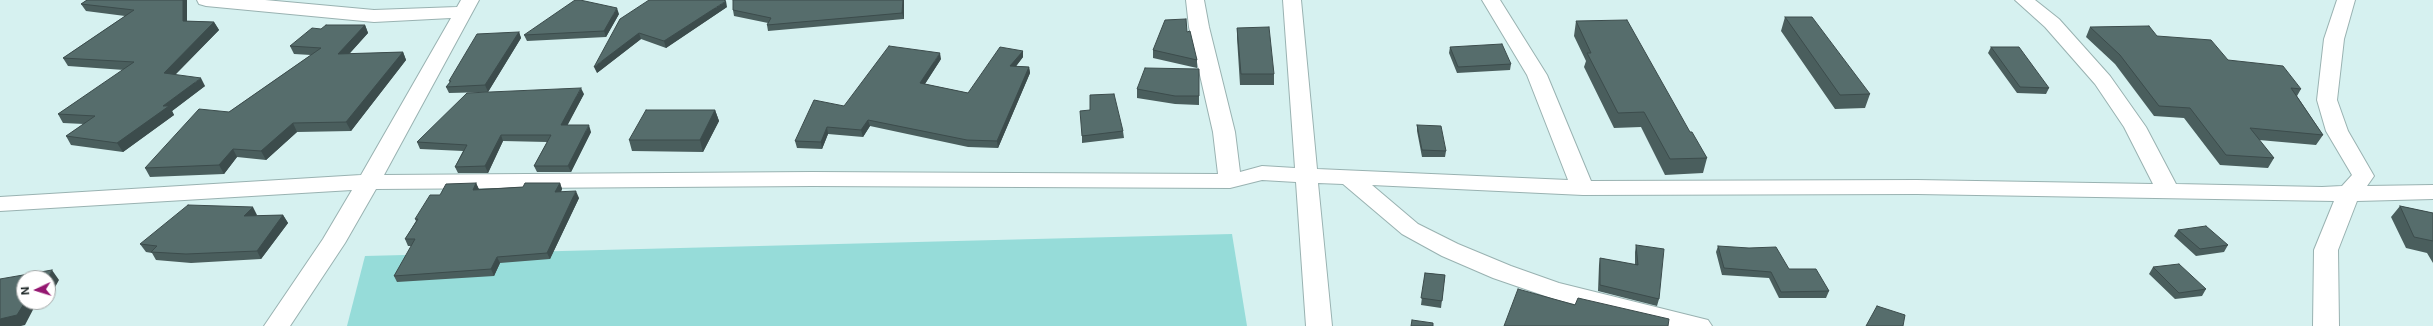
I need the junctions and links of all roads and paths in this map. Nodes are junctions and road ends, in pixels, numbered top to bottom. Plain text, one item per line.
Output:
1 (206, 0) edge
2 (1195, 0) edge
3 (1292, 0) edge
4 (1491, 0) edge
5 (2024, 0) edge
6 (2346, 0) edge
7 (466, 6) edge
8 (1308, 175) junction
9 (1349, 177) junction
10 (1230, 181) junction
11 (367, 182) junction
12 (1583, 188) junction
13 (2168, 191) junction
14 (2433, 192) edge
15 (2348, 194) junction
16 (0, 204) edge
17 (277, 326) edge
18 (1319, 326) edge
19 (1699, 326) edge
20 (2326, 326) edge

1 - 7 street
2 - 10 street
3 - 8 street
4 - 12 street
5 - 13 street
6 - 15 street
7 - 11 street
8 - 9 street
8 - 10 street
8 - 18 street
9 - 12 street
9 - 19 street
10 - 11 street
11 - 16 street
11 - 17 street
12 - 13 street
13 - 15 street
14 - 15 street
15 - 20 street

